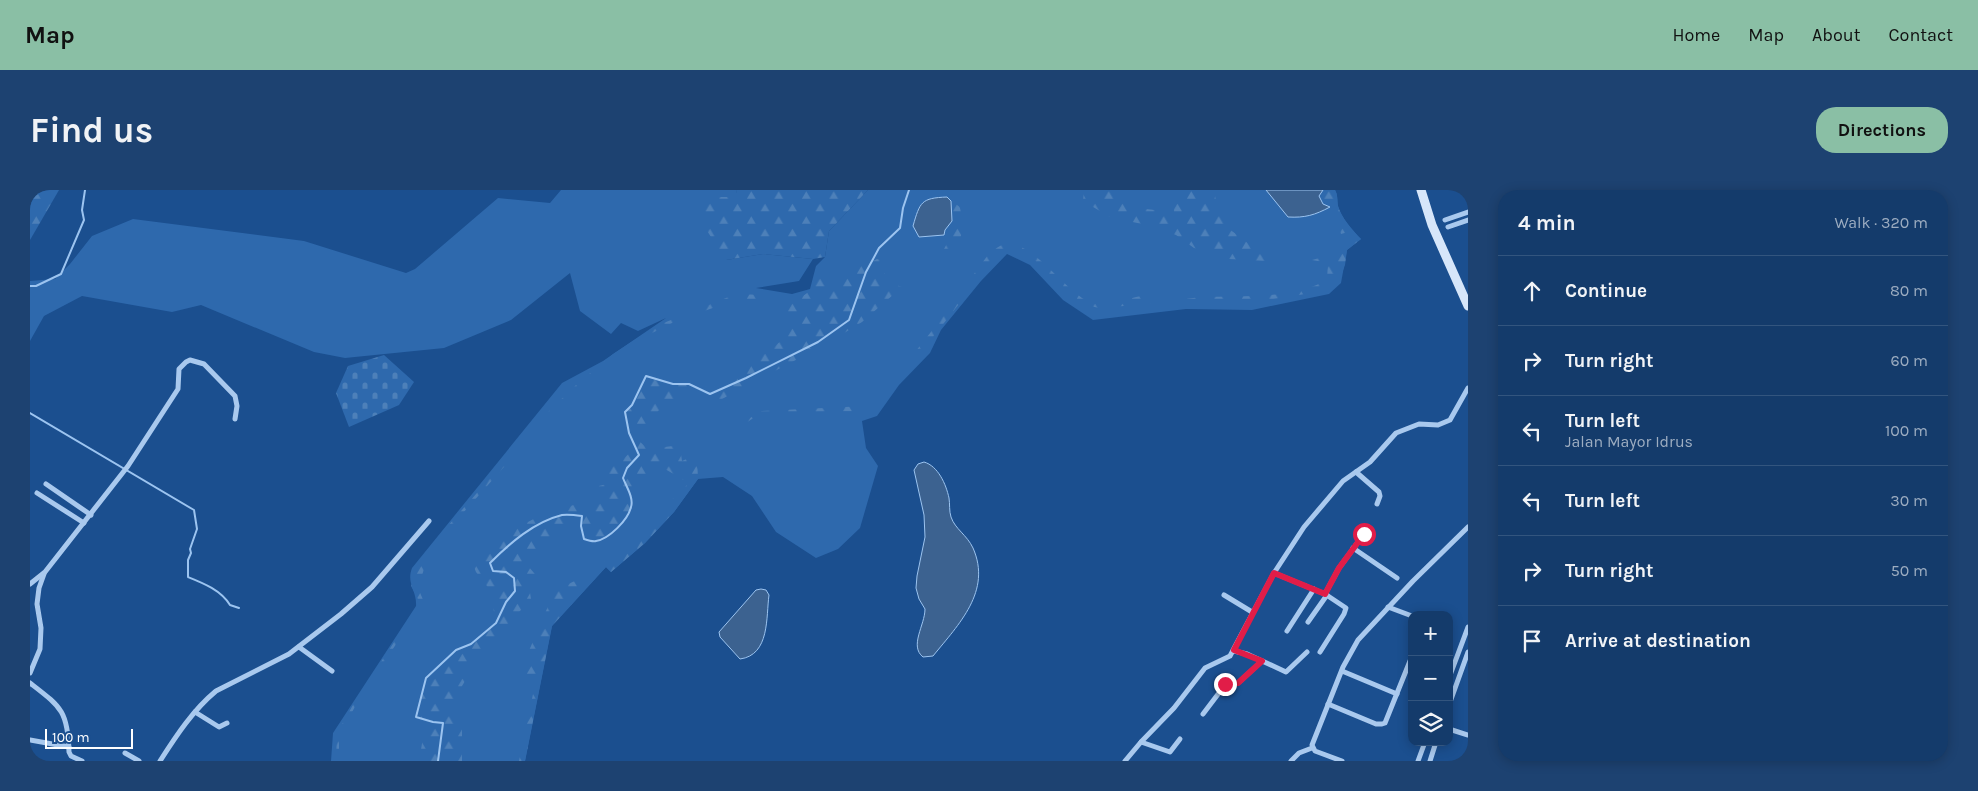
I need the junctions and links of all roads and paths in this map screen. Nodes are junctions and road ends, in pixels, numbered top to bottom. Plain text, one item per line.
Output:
1 (1421, 190) edge
2 (1468, 212) edge
3 (1445, 220) dead end
4 (1468, 220) edge
5 (1448, 227) dead end
6 (1468, 306) edge
7 (1468, 388) edge
8 (235, 419) dead end
9 (1356, 472) junction
10 (46, 484) dead end
11 (37, 493) dead end
12 (1377, 504) dead end
13 (91, 515) junction
14 (429, 521) dead end
15 (84, 523) junction
16 (1468, 527) edge
17 (1364, 534) dead end
18 (1353, 548) junction
19 (44, 572) junction
20 (1274, 573) junction
21 (1397, 578) dead end
22 (30, 584) edge
23 (1314, 589) junction
24 (1326, 594) junction
25 (1224, 595) dead end
26 (1388, 607) junction
27 (30, 610) edge
28 (38, 612) junction
29 (1252, 612) junction
30 (1408, 614) edge
31 (1308, 622) dead end
32 (1468, 627) edge
33 (1287, 631) dead end
34 (299, 647) junction
35 (1234, 650) junction
36 (1307, 652) dead end
37 (1320, 652) dead end
38 (1468, 652) edge
39 (1262, 661) junction
40 (1408, 666) edge
41 (1453, 667) edge
42 (332, 671) dead end
43 (1342, 671) junction
44 (30, 673) edge
45 (30, 683) edge
46 (1397, 694) junction
47 (1451, 701) edge
48 (1328, 704) junction
49 (195, 712) junction
50 (1203, 714) dead end
51 (227, 723) dead end
52 (1453, 730) edge
53 (1468, 735) edge
54 (1180, 739) dead end
55 (30, 740) edge
56 (1141, 742) junction
57 (1424, 746) edge
58 (1435, 746) edge
59 (69, 748) junction
60 (1312, 748) junction
61 (125, 753) dead end
62 (1328, 758) edge
63 (82, 761) edge
64 (140, 761) edge
65 (160, 761) edge
66 (1126, 761) edge
67 (1291, 761) edge
68 (1342, 761) edge
69 (1418, 761) edge
70 (1430, 761) edge

1 - 6 main road
2 - 3 street
4 - 5 street
7 - 9 street
8 - 13 street
9 - 12 street
9 - 20 street
10 - 13 street
11 - 15 street
13 - 15 street
14 - 34 street
15 - 19 street
16 - 26 street
17 - 18 street
18 - 21 street
18 - 24 street
19 - 22 street
19 - 28 street
20 - 23 street
20 - 29 street
23 - 24 street
23 - 33 street
24 - 31 street
24 - 37 street
25 - 29 street
26 - 30 street
26 - 43 street
27 - 28 street
28 - 44 street
29 - 35 street
32 - 41 street
34 - 42 street
34 - 49 street
35 - 39 street
35 - 56 street
36 - 39 street
38 - 47 street
39 - 50 street
40 - 46 street
43 - 46 street
43 - 48 street
45 - 59 street
46 - 48 street
48 - 60 street
49 - 51 street
49 - 65 street
52 - 53 street
54 - 56 street
55 - 59 street
56 - 66 street
57 - 69 street
58 - 70 street
59 - 63 street
60 - 62 street
60 - 67 street
61 - 64 street
62 - 68 street

